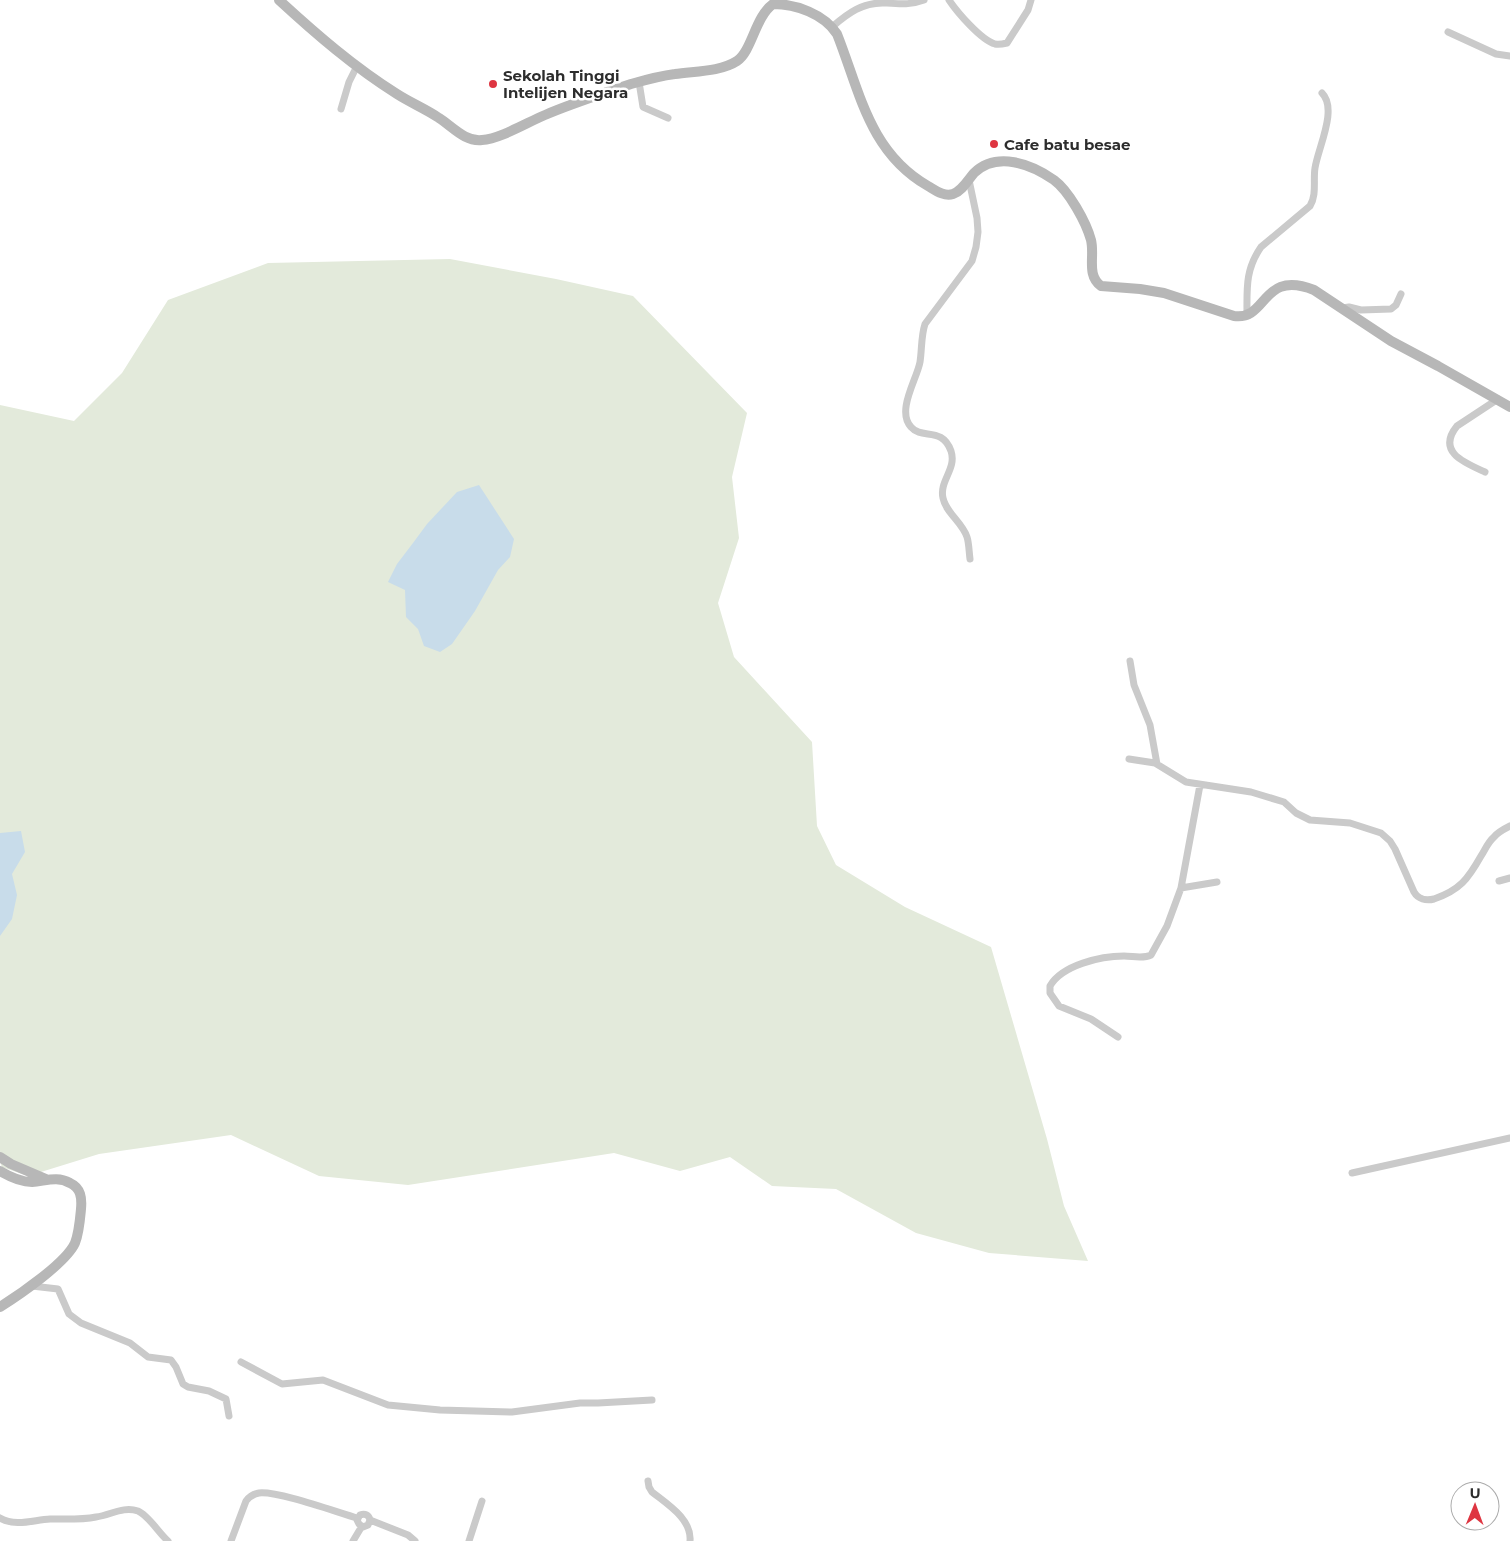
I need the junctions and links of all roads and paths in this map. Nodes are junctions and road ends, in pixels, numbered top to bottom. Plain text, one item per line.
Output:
1 (278, 0) edge
2 (924, 0) edge
3 (949, 0) edge
4 (1031, 0) edge
5 (792, 3) edge
6 (832, 27) junction
7 (1448, 32) dead end
8 (1510, 56) edge
9 (357, 66) junction
10 (639, 82) junction
11 (1322, 93) dead end
12 (341, 109) dead end
13 (668, 118) dead end
14 (969, 180) junction
15 (1401, 294) dead end
16 (1342, 308) junction
17 (1248, 316) junction
18 (1498, 399) junction
19 (1510, 407) edge
20 (1485, 472) dead end
21 (970, 559) dead end
22 (1130, 661) dead end
23 (1129, 759) dead end
24 (1158, 764) junction
25 (1200, 785) junction
26 (1510, 826) edge
27 (1510, 878) edge
28 (1499, 881) dead end
29 (1217, 882) dead end
30 (1181, 888) junction
31 (1118, 1037) dead end
32 (1510, 1138) edge
33 (0, 1157) edge
34 (0, 1171) edge
35 (1352, 1173) dead end
36 (46, 1179) junction
37 (32, 1286) junction
38 (0, 1307) edge
39 (241, 1362) dead end
40 (652, 1400) dead end
41 (229, 1416) dead end
42 (648, 1481) dead end
43 (482, 1501) dead end
44 (0, 1518) edge
45 (357, 1518) junction
46 (370, 1520) junction
47 (362, 1526) junction
48 (168, 1541) edge
49 (231, 1541) edge
50 (353, 1541) edge
51 (415, 1541) edge
52 (469, 1541) edge
53 (690, 1541) edge

1 - 9 street
2 - 6 street
3 - 4 street
5 - 6 street
5 - 10 street
6 - 14 street
7 - 8 street
9 - 10 street
9 - 12 street
10 - 13 street
11 - 17 street
14 - 17 street
14 - 21 street
15 - 16 street
16 - 17 street
16 - 18 street
18 - 19 street
18 - 20 street
22 - 24 street
23 - 24 street
24 - 25 street
25 - 26 street
25 - 30 street
27 - 28 street
29 - 30 street
30 - 31 street
32 - 35 street
33 - 36 street
34 - 36 street
36 - 37 street
37 - 38 street
37 - 41 street
39 - 40 street
42 - 53 street
43 - 52 street
44 - 48 street
45 - 46 street
45 - 47 street
45 - 49 street
46 - 47 street
46 - 51 street
47 - 50 street

